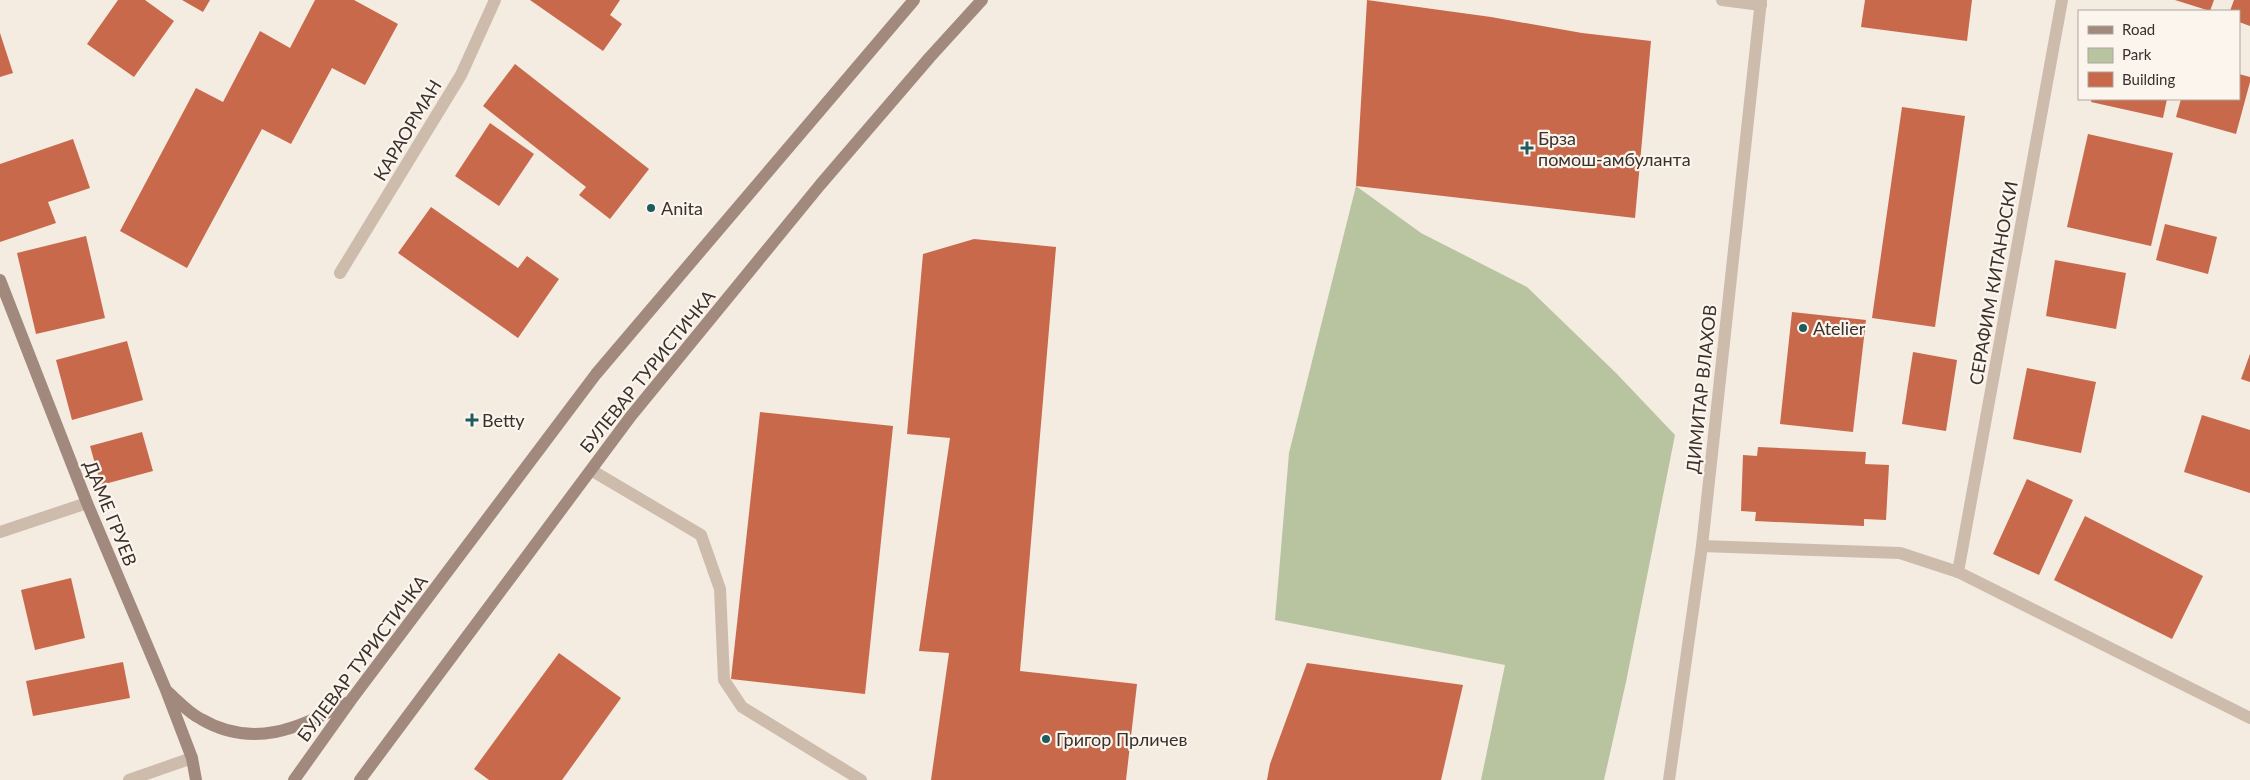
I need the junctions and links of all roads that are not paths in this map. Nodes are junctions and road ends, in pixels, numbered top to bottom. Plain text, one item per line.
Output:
1 (495, 0) edge
2 (914, 0) edge
3 (982, 0) edge
4 (1722, 0) edge
5 (2062, 0) edge
6 (1761, 3) edge
7 (340, 273) dead end
8 (0, 280) edge
9 (591, 470) junction
10 (87, 503) junction
11 (0, 532) edge
12 (1702, 546) junction
13 (1958, 572) junction
14 (166, 690) junction
15 (351, 700) junction
16 (2250, 718) edge
17 (192, 758) junction
18 (129, 780) edge
19 (196, 780) edge
20 (294, 780) edge
21 (360, 780) edge
22 (861, 780) edge
23 (1669, 780) edge

1 - 7 street, КАРАОРМАН
2 - 15 main road, БУЛЕВАР ТУРИСТИЧКА
3 - 9 main road, БУЛЕВАР ТУРИСТИЧКА
4 - 6 street
5 - 13 street, СЕРАФИМ КИТАНОСКИ
6 - 12 street, ДИМИТАР ВЛАХОВ
8 - 10 main road, ДАМЕ ГРУЕВ
9 - 21 main road, БУЛЕВАР ТУРИСТИЧКА
9 - 22 street
10 - 11 street
10 - 14 main road, ДАМЕ ГРУЕВ
12 - 13 street
12 - 23 street, ДИМИТАР ВЛАХОВ
13 - 16 street
14 - 15 main road
14 - 17 main road, ДАМЕ ГРУЕВ
15 - 20 main road, БУЛЕВАР ТУРИСТИЧКА
17 - 18 street
17 - 19 main road, ДАМЕ ГРУЕВ

